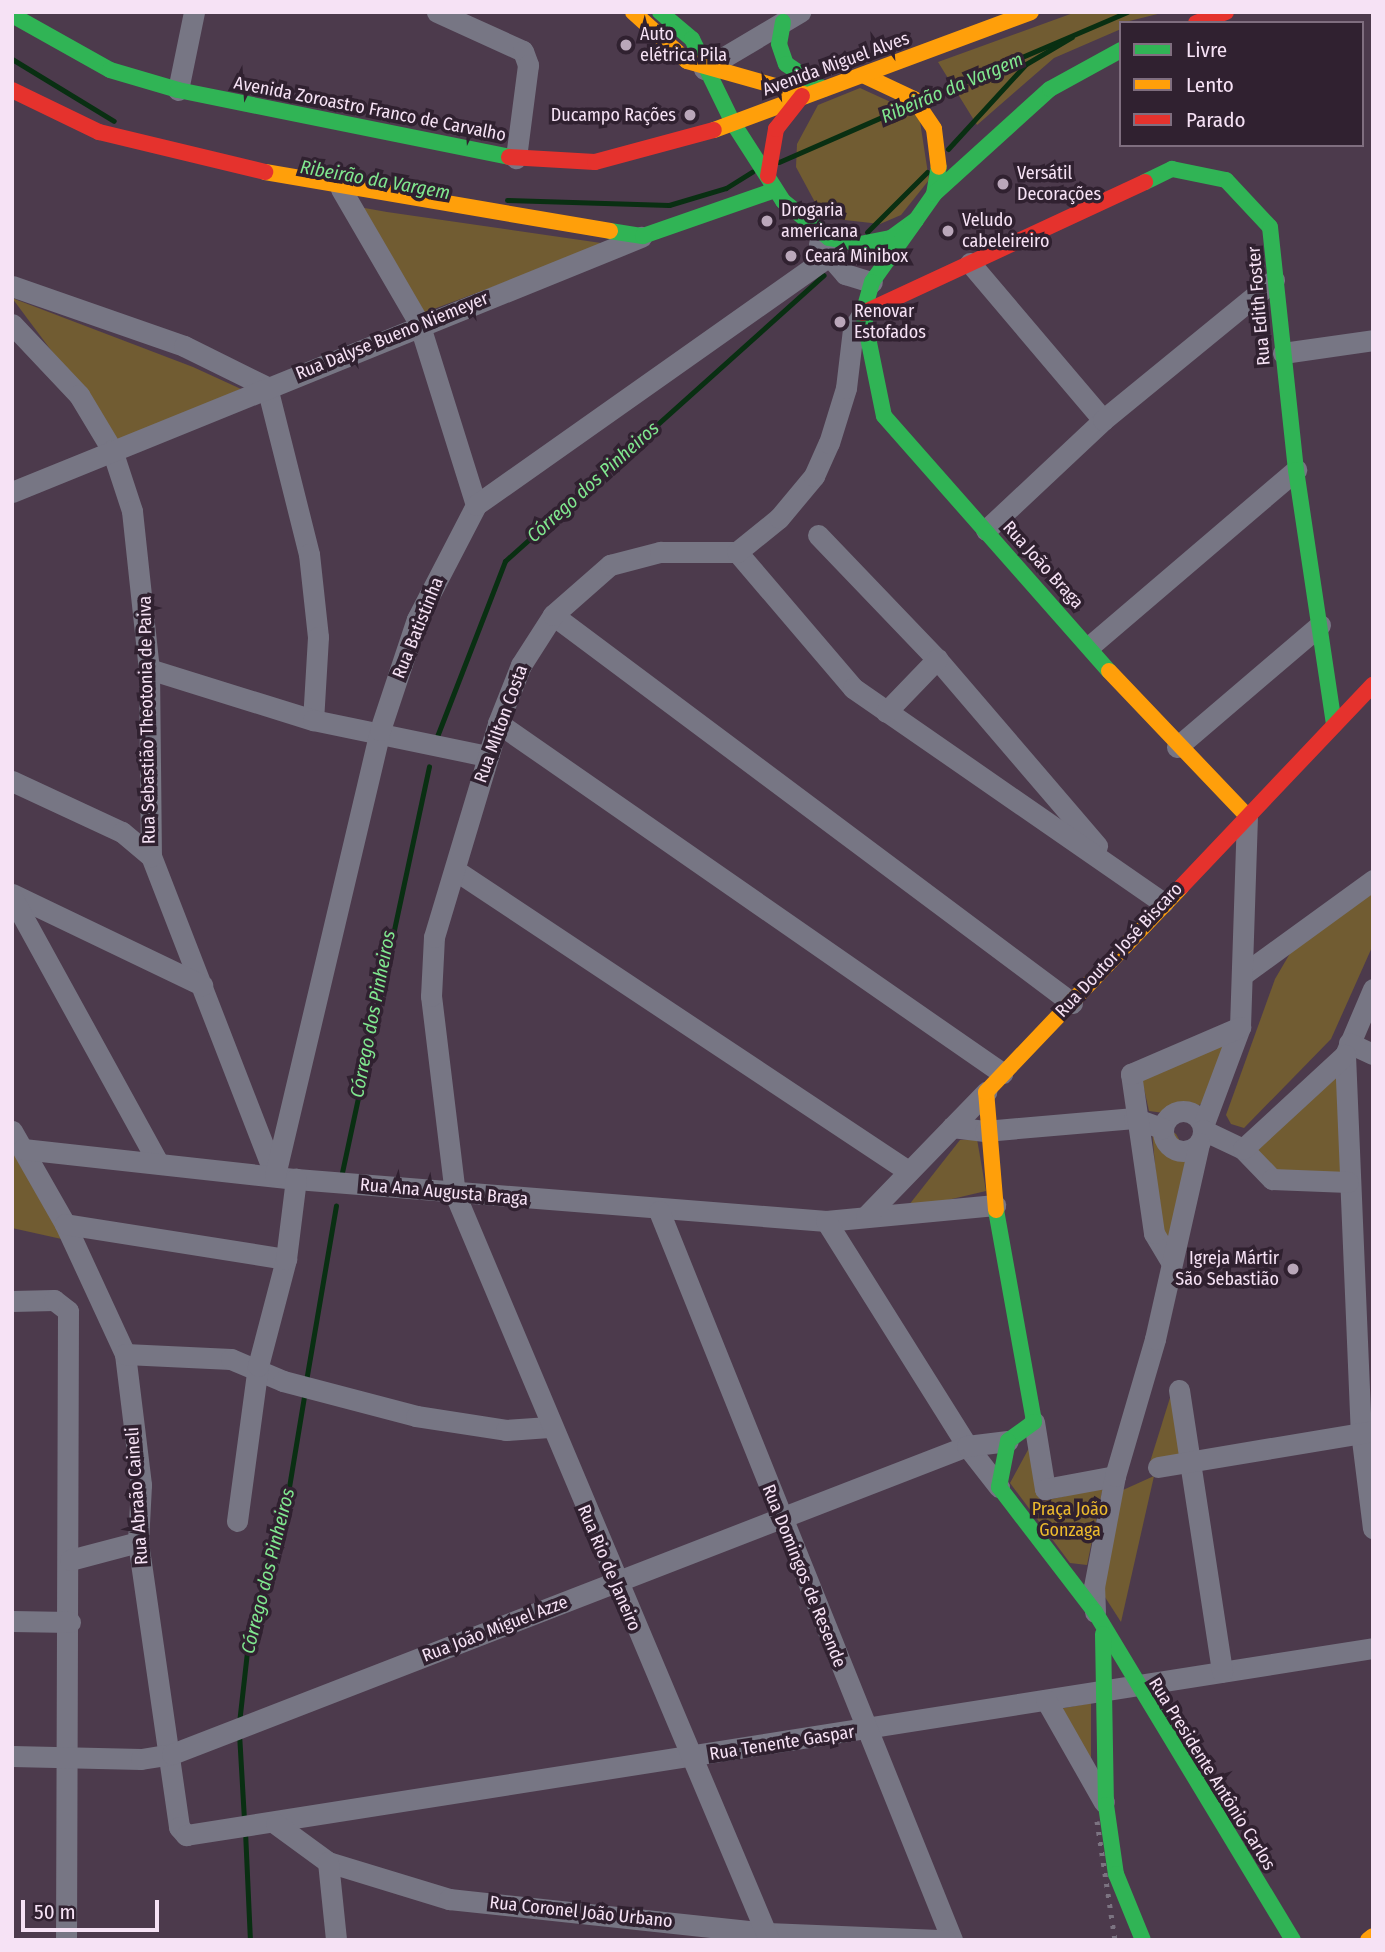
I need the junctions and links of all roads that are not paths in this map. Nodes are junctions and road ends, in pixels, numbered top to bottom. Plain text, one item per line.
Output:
1 (194, 12) edge
2 (437, 12) edge
3 (633, 12) edge
4 (660, 12) edge
5 (1031, 12) edge
6 (1226, 12) edge
7 (21, 17) edge
8 (792, 17) edge
9 (1201, 21) edge
10 (1119, 51) edge
11 (704, 69) junction
12 (865, 76) junction
13 (823, 89) junction
14 (12, 90) edge
15 (178, 90) junction
16 (804, 94) junction
17 (733, 123) junction
18 (516, 158) junction
19 (341, 189) junction
20 (775, 189) junction
21 (934, 194) junction
22 (916, 220) junction
23 (805, 222) junction
24 (643, 236) junction
25 (827, 257) junction
26 (970, 263) junction
27 (1274, 280) junction
28 (872, 282) junction
29 (12, 286) edge
30 (890, 301) junction
31 (863, 313) junction
32 (419, 323) junction
33 (12, 324) edge
34 (1373, 340) edge
35 (1283, 353) junction
36 (267, 387) junction
37 (1103, 420) junction
38 (112, 450) junction
39 (1296, 470) junction
40 (12, 492) edge
41 (477, 505) junction
42 (986, 530) junction
43 (818, 535) dead end
44 (737, 552) junction
45 (553, 615) junction
46 (1320, 625) junction
47 (1090, 645) junction
48 (937, 659) junction
49 (149, 669) junction
50 (1373, 685) edge
51 (886, 712) junction
52 (313, 720) junction
53 (498, 723) junction
54 (1334, 725) junction
55 (380, 730) junction
56 (1177, 747) junction
57 (487, 756) junction
58 (12, 780) edge
59 (1247, 816) junction
60 (151, 856) junction
61 (1116, 867) junction
62 (455, 870) junction
63 (1373, 880) edge
64 (12, 895) edge
65 (1163, 903) junction
66 (1245, 973) junction
67 (202, 985) junction
68 (1373, 989) edge
69 (1072, 1003) junction
70 (1240, 1027) junction
71 (1347, 1049) junction
72 (1373, 1054) edge
73 (1002, 1073) junction
74 (986, 1091) junction
75 (1134, 1118) junction
76 (952, 1127) junction
77 (1162, 1129) junction
78 (985, 1131) junction
79 (1202, 1133) junction
80 (18, 1140) edge
81 (1243, 1149) junction
82 (158, 1163) junction
83 (908, 1171) junction
84 (275, 1175) junction
85 (296, 1180) junction
86 (1348, 1182) junction
87 (455, 1194) junction
88 (995, 1205) junction
89 (659, 1211) junction
90 (866, 1216) junction
91 (826, 1221) junction
92 (65, 1224) junction
93 (286, 1259) junction
94 (1170, 1260) junction
95 (12, 1301) edge
96 (125, 1354) junction
97 (268, 1372) junction
98 (1179, 1390) dead end
99 (1034, 1422) junction
100 (549, 1427) junction
101 (1367, 1432) edge
102 (1008, 1441) junction
103 (967, 1446) junction
104 (1192, 1457) junction
105 (1158, 1467) dead end
106 (1115, 1476) junction
107 (999, 1487) junction
108 (779, 1519) junction
109 (237, 1521) dead end
110 (1373, 1528) edge
111 (138, 1542) junction
112 (71, 1560) junction
113 (615, 1582) junction
114 (1099, 1620) junction
115 (12, 1621) edge
116 (70, 1622) junction
117 (1373, 1648) edge
118 (1222, 1672) junction
119 (1133, 1686) junction
120 (1104, 1691) junction
121 (1046, 1700) junction
122 (867, 1729) junction
123 (172, 1754) junction
124 (12, 1756) edge
125 (68, 1757) junction
126 (691, 1757) junction
127 (1106, 1805) junction
128 (276, 1825) junction
129 (192, 1836) joint
130 (328, 1862) junction
131 (768, 1936) edge
132 (1373, 1936) edge
133 (930, 1939) edge
134 (66, 1940) edge
135 (336, 1940) edge
136 (945, 1940) edge
137 (952, 1940) edge
138 (1143, 1940) edge
139 (1293, 1940) edge
140 (1368, 1940) edge

1 - 15 street
2 - 18 street
3 - 11 main road
4 - 11 main road
5 - 12 main road, Avenida Miguel Alves
6 - 9 main road
7 - 15 main road, Avenida Zoroastro Franco de Carvalho
8 - 11 street
8 - 13 main road
10 - 21 main road
11 - 16 main road
11 - 17 main road
12 - 13 main road, Avenida Miguel Alves
12 - 21 main road
13 - 16 main road, Avenida Miguel Alves
14 - 19 main road
15 - 18 main road, Avenida Zoroastro Franco de Carvalho
16 - 17 main road, Avenida Miguel Alves
16 - 20 main road
17 - 18 main road, Avenida Zoroastro Franco de Carvalho
17 - 20 main road
19 - 24 main road
19 - 32 street
20 - 23 main road
20 - 24 main road, Rua Dalyse Bueno Niemeyer
21 - 22 main road
22 - 23 main road
22 - 28 main road
23 - 25 street
24 - 32 street, Rua Dalyse Bueno Niemeyer
25 - 28 street
25 - 41 street, Rua Batistinha
26 - 27 main road, Rua Edith Foster
26 - 30 main road, Rua Edith Foster
26 - 37 street
27 - 35 main road, Rua Edith Foster
27 - 37 street
28 - 30 main road
28 - 31 main road
29 - 36 street
30 - 31 main road, Rua Edith Foster
31 - 42 main road, Rua João Braga
31 - 44 street
32 - 36 street, Rua Dalyse Bueno Niemeyer
32 - 41 street
33 - 38 street, Rua Sebastião Theotonia de Paiva
34 - 35 street
35 - 39 main road, Rua Edith Foster
36 - 38 street, Rua Dalyse Bueno Niemeyer
36 - 52 street
37 - 42 street
38 - 40 street, Rua Dalyse Bueno Niemeyer
38 - 49 street, Rua Sebastião Theotonia de Paiva
39 - 46 main road, Rua Edith Foster
39 - 47 street
41 - 55 street, Rua Batistinha
42 - 47 main road, Rua João Braga
43 - 48 street
44 - 45 street, Rua Milton Costa
44 - 51 street
45 - 53 street, Rua Milton Costa
45 - 69 street
46 - 54 main road, Rua Edith Foster
46 - 56 street
47 - 56 main road, Rua João Braga
48 - 51 street
48 - 61 street
49 - 52 street
49 - 60 street, Rua Sebastião Theotonia de Paiva
50 - 54 main road, Rua Doutor José Biscaro
51 - 61 street
52 - 55 street
53 - 57 street, Rua Milton Costa
53 - 73 street
54 - 59 main road, Rua Doutor José Biscaro
55 - 57 street
55 - 84 street, Rua Batistinha
56 - 59 main road, Rua João Braga
57 - 62 street, Rua Milton Costa
58 - 60 street
59 - 65 main road, Rua Doutor José Biscaro
59 - 66 street
60 - 67 street, Rua Sebastião Theotonia de Paiva
61 - 65 street
62 - 83 street
62 - 87 street, Rua Milton Costa
63 - 66 street
64 - 67 street
64 - 82 street
65 - 69 main road, Rua Doutor José Biscaro
66 - 70 street
67 - 84 street, Rua Sebastião Theotonia de Paiva
68 - 71 street
69 - 73 main road, Rua Doutor José Biscaro
70 - 75 street
70 - 79 street
71 - 72 street
71 - 81 street
71 - 86 street
73 - 74 main road, Rua Doutor José Biscaro
74 - 76 street, Rua Doutor José Biscaro
74 - 78 main road
75 - 77 street
75 - 78 street
75 - 94 street
76 - 78 street
76 - 83 street, Rua Doutor José Biscaro
77 - 79 street
77 - 79 street
78 - 88 main road
79 - 81 street
79 - 94 street
80 - 82 street, Rua Ana Augusta Braga
80 - 92 street, Rua Abraão Caineli
81 - 86 street
82 - 84 street, Rua Ana Augusta Braga
83 - 90 street, Rua Doutor José Biscaro
84 - 85 street, Rua Ana Augusta Braga
85 - 87 street, Rua Ana Augusta Braga
85 - 93 street
86 - 101 street
87 - 89 street, Rua Ana Augusta Braga
87 - 100 street, Rua Rio de Janeiro
88 - 90 street, Rua Ana Augusta Braga
88 - 99 main road
89 - 91 street, Rua Ana Augusta Braga
89 - 108 street, Rua Domingos de Resende
90 - 91 street, Rua Ana Augusta Braga
91 - 103 street
92 - 93 street
92 - 96 street, Rua Abraão Caineli
93 - 97 street
94 - 106 street
95 - 112 street
96 - 97 street
96 - 111 street, Rua Abraão Caineli
97 - 100 street
97 - 109 street
98 - 104 street
99 - 102 main road
99 - 106 street
100 - 113 street, Rua Rio de Janeiro
101 - 104 street
101 - 110 street
102 - 103 street, Rua João Miguel Azze
102 - 107 main road
103 - 107 street
103 - 108 street, Rua João Miguel Azze
104 - 105 street
104 - 118 street
106 - 114 street
107 - 114 main road
108 - 113 street, Rua João Miguel Azze
108 - 122 street, Rua Domingos de Resende
111 - 112 street
111 - 123 street, Rua Abraão Caineli
112 - 116 street
113 - 123 street, Rua João Miguel Azze
113 - 126 street, Rua Rio de Janeiro
114 - 119 main road, Rua Presidente Antônio Carlos
114 - 120 main road
115 - 116 street
116 - 125 street
117 - 118 street, Rua Tenente Gaspar
118 - 119 street, Rua Tenente Gaspar
119 - 120 street, Rua Tenente Gaspar
119 - 139 main road, Rua Presidente Antônio Carlos
120 - 121 street, Rua Tenente Gaspar
120 - 127 main road
121 - 122 street, Rua Tenente Gaspar
121 - 127 street
122 - 126 street, Rua Tenente Gaspar
122 - 137 street, Rua Domingos de Resende
123 - 125 street, Rua João Miguel Azze
123 - 129 street, Rua Abraão Caineli
124 - 125 street, Rua João Miguel Azze
125 - 134 street
126 - 128 street, Rua Tenente Gaspar
126 - 131 street, Rua Rio de Janeiro
127 - 138 main road
128 - 129 street, Rua Tenente Gaspar
128 - 130 street, Rua Coronel João Urbano
130 - 131 street, Rua Coronel João Urbano
130 - 135 street
131 - 133 street, Rua Coronel João Urbano
132 - 140 main road
133 - 136 street, Rua Coronel João Urbano

